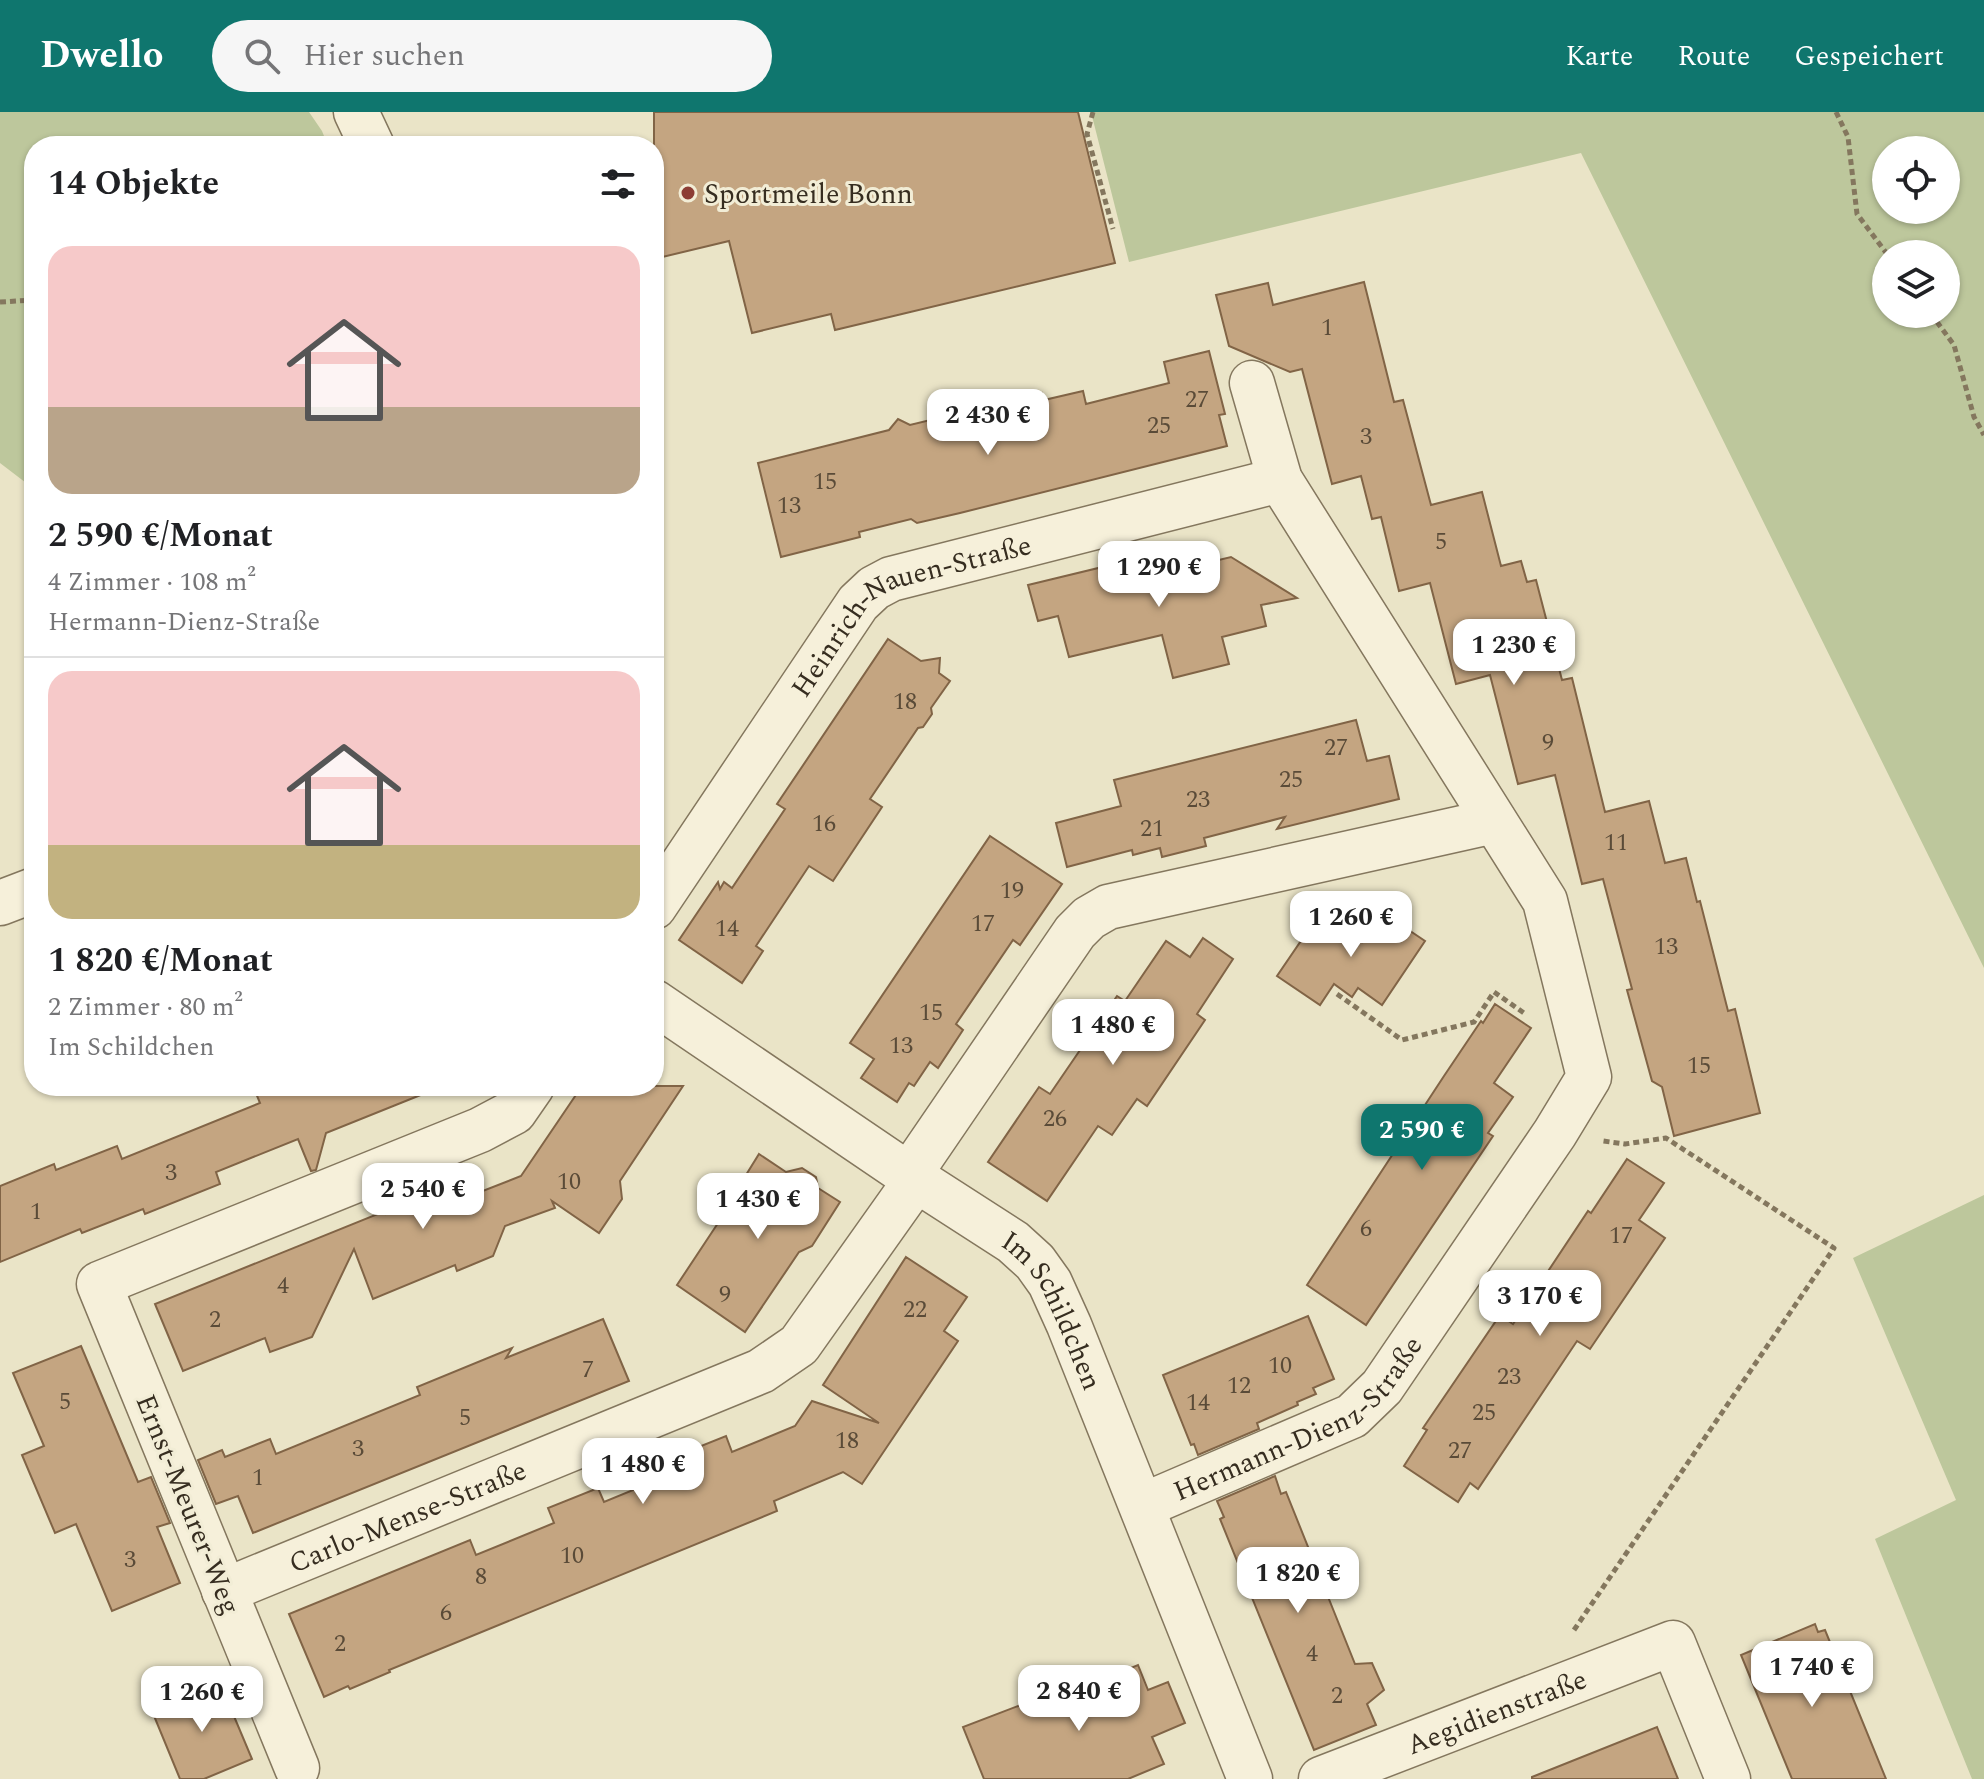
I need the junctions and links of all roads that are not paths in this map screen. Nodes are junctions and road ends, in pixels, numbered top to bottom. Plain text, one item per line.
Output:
1 (356, 112) edge
2 (367, 136) edge
3 (1252, 383) dead end
4 (1280, 480) junction
5 (1494, 821) junction
6 (664, 892) edge
7 (24, 894) edge
8 (0, 903) edge
9 (664, 1009) edge
10 (525, 1096) edge
11 (912, 1177) junction
12 (1142, 1506) junction
13 (224, 1591) junction
14 (297, 1768) dead end
15 (1250, 1779) edge
16 (1321, 1779) edge
17 (1728, 1779) edge

1 - 2 street
3 - 4 street, Hermann-Dienz-Straße
4 - 5 street, Hermann-Dienz-Straße
4 - 6 street, Heinrich-Nauen-Straße
5 - 11 street, Carlo-Mense-Straße
5 - 12 street, Hermann-Dienz-Straße
7 - 8 street
9 - 11 street, Im Schildchen
10 - 13 street, Ernst-Meurer-Weg
11 - 12 street, Im Schildchen
11 - 13 street, Carlo-Mense-Straße
12 - 15 street, Im Schildchen
13 - 14 street, Ernst-Meurer-Weg
16 - 17 street, Aegidienstraße

